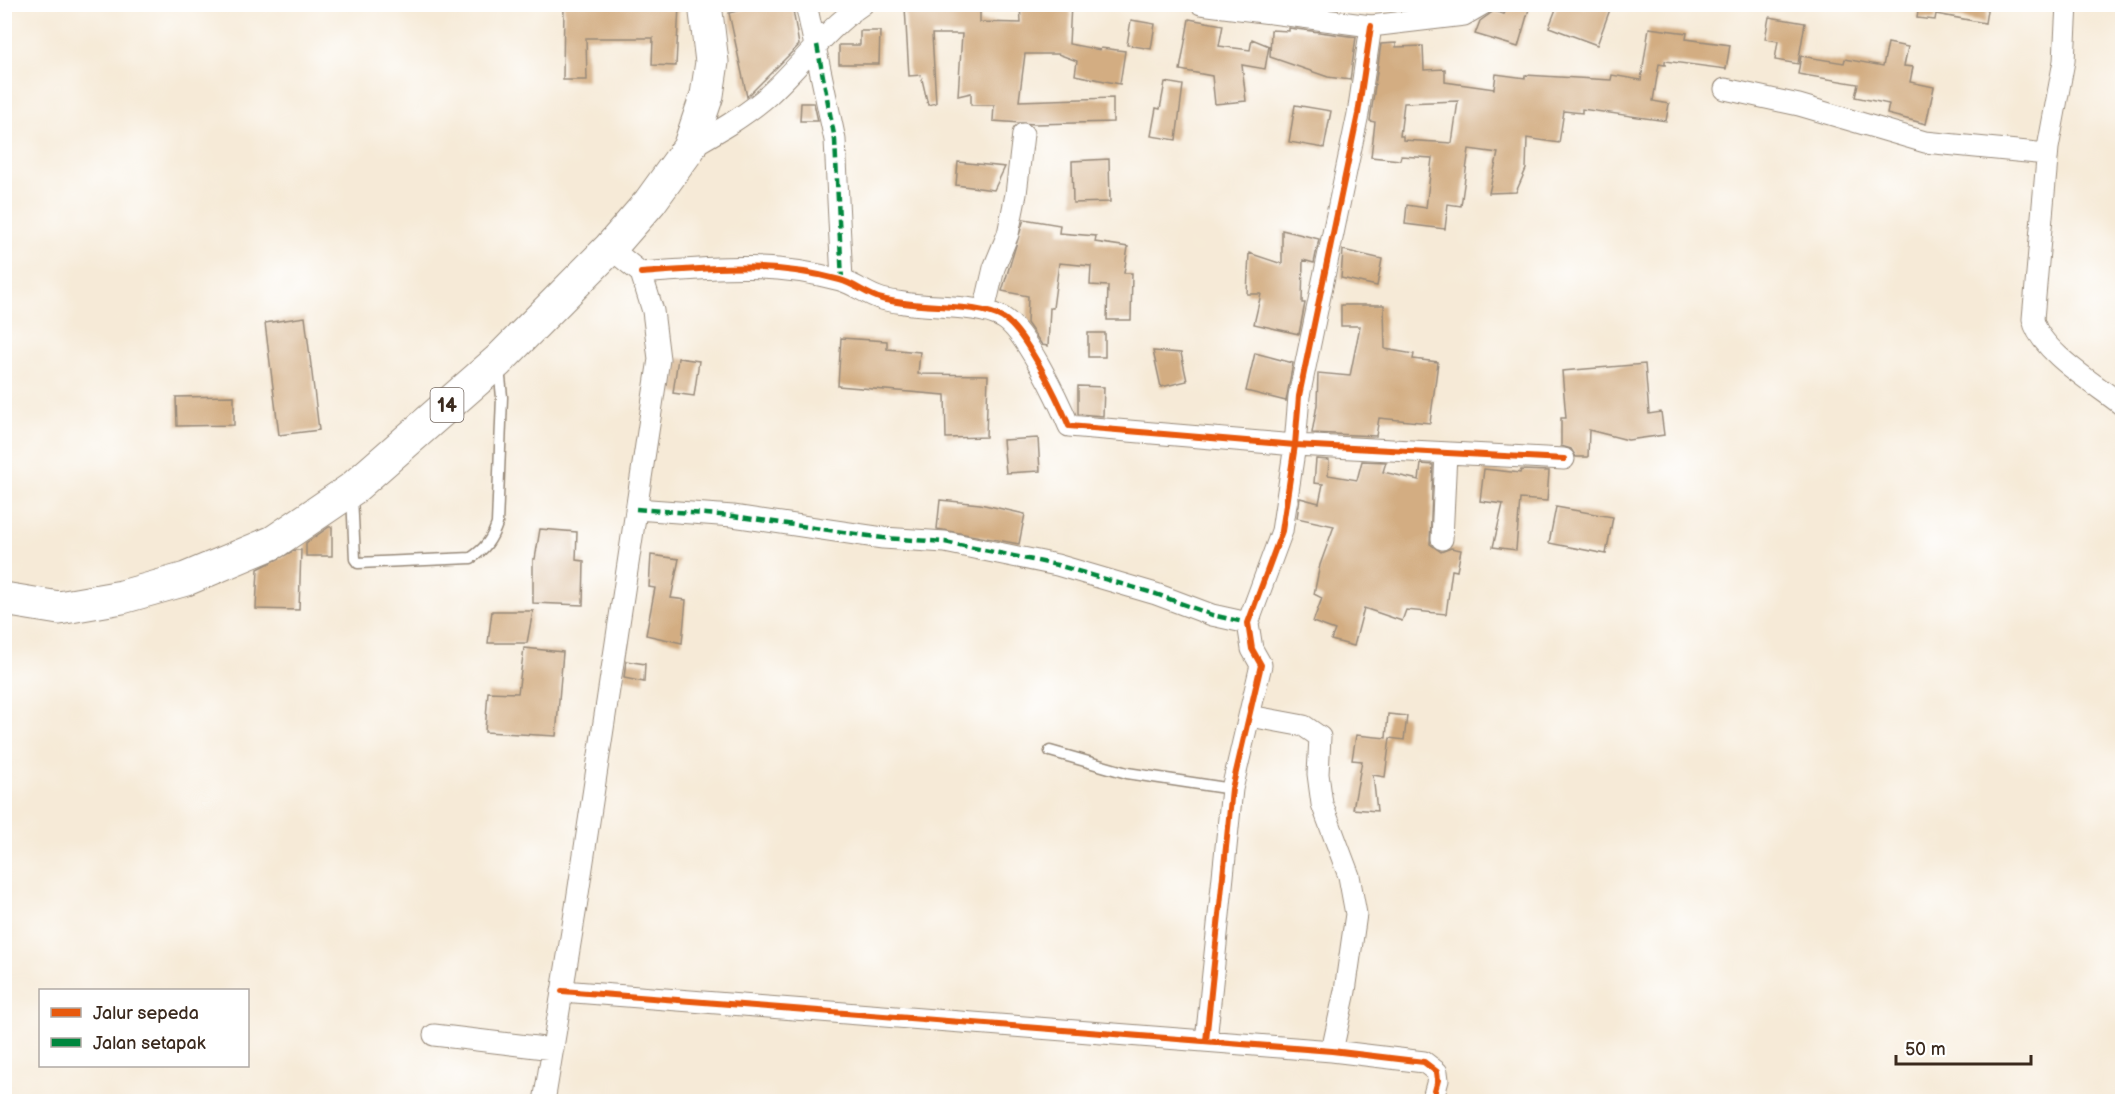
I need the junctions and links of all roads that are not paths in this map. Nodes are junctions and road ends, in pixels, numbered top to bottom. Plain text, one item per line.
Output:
1 (705, 4) edge
2 (806, 4) edge
3 (863, 4) edge
4 (1201, 4) edge
5 (1483, 4) edge
6 (2067, 4) edge
7 (1371, 26) junction
8 (817, 45) junction
9 (1725, 88) dead end
10 (1023, 134) dead end
11 (689, 147) junction
12 (2047, 154) junction
13 (610, 248) junction
14 (641, 273) junction
15 (842, 280) junction
16 (984, 311) junction
17 (498, 361) junction
18 (2122, 405) edge
19 (1295, 446) junction
20 (1446, 453) junction
21 (1564, 459) dead end
22 (352, 489) junction
23 (636, 509) junction
24 (1442, 539) dead end
25 (4, 599) edge
26 (1248, 623) junction
27 (1250, 716) junction
28 (1050, 751) dead end
29 (1232, 789) junction
30 (562, 992) junction
31 (434, 1035) dead end
32 (1206, 1041) junction
33 (553, 1049) junction
34 (1332, 1051) junction
35 (544, 1101) edge
36 (1432, 1101) edge

1 - 11 highway, 14
2 - 8 street
3 - 8 street
4 - 7 street
5 - 7 street
6 - 12 street
7 - 19 street
8 - 11 street
8 - 15 street
9 - 12 street
10 - 16 street
11 - 13 highway, 14
12 - 18 street
13 - 14 street
13 - 17 highway, 14
14 - 15 street
14 - 23 street
15 - 16 street
16 - 19 street
17 - 22 highway, 14
17 - 22 lane
19 - 20 street
19 - 26 street
20 - 21 street
20 - 24 street
22 - 25 highway, 14
23 - 26 street
23 - 30 street
26 - 27 street
27 - 29 street
27 - 34 street
28 - 29 lane
29 - 32 street
30 - 32 street
30 - 33 street
31 - 33 street
32 - 34 street
33 - 35 street
34 - 36 street

